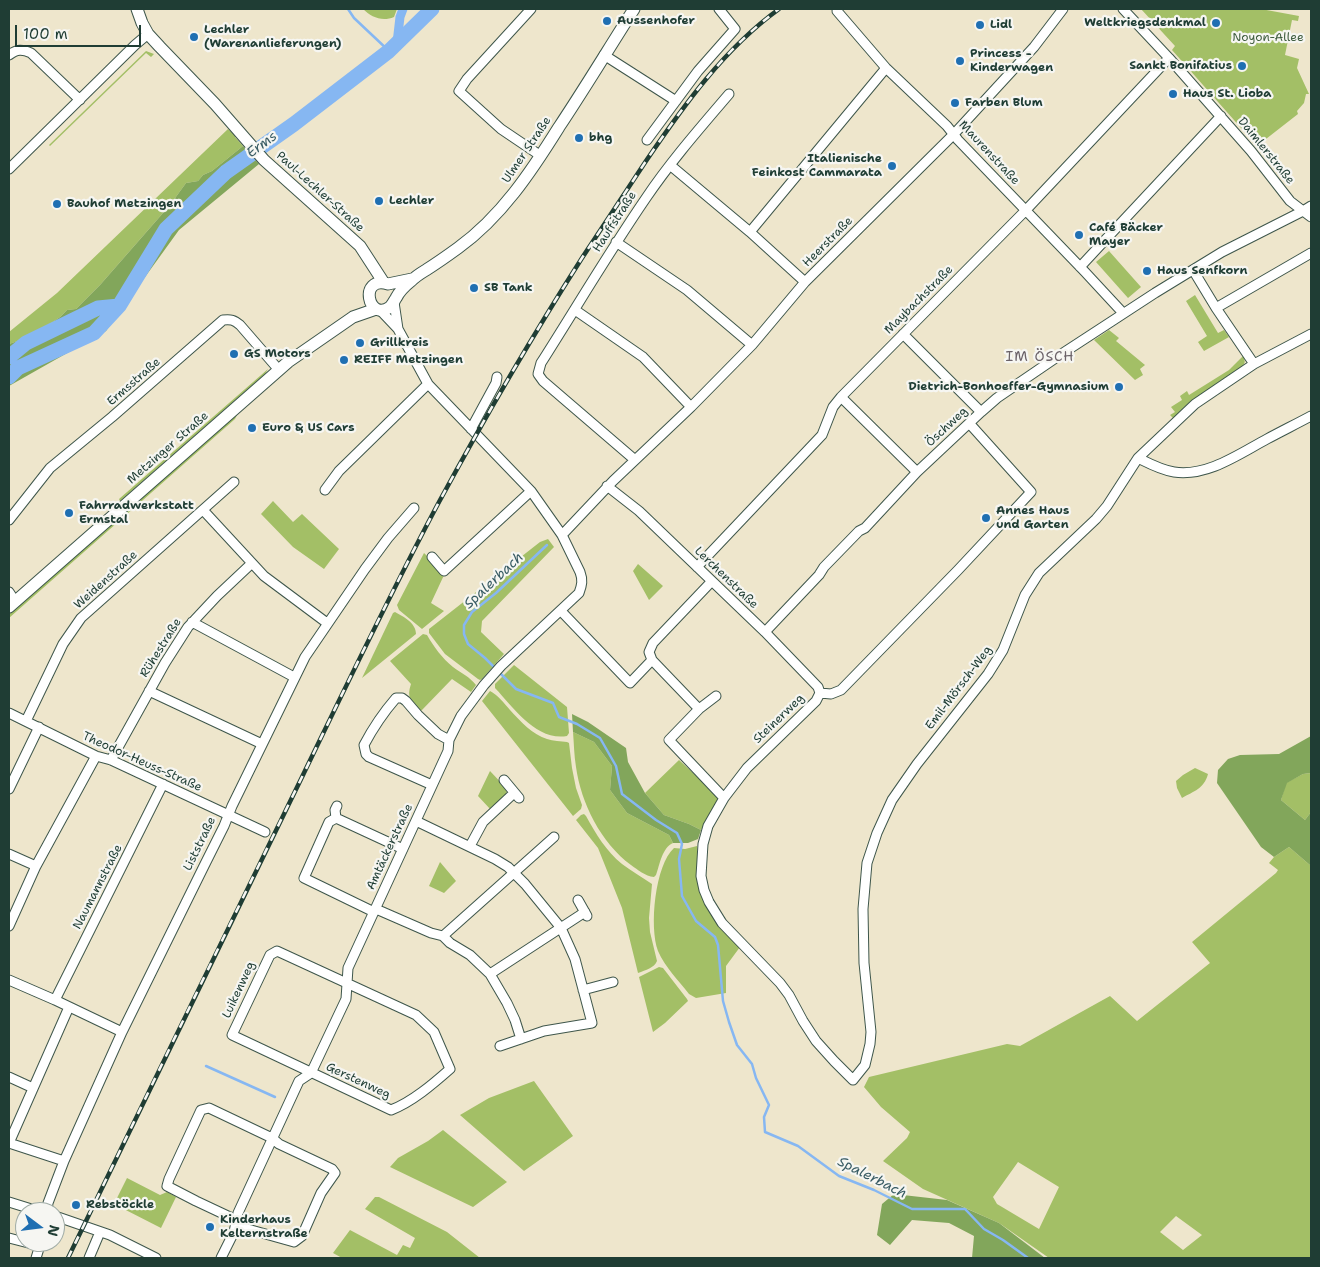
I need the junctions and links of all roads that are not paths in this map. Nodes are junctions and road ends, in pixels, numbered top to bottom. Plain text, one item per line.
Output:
1 (137, 9) edge
2 (531, 9) edge
3 (634, 9) edge
4 (719, 9) edge
5 (1123, 9) edge
6 (1062, 10) edge
7 (837, 11) dead end
8 (148, 34) junction
9 (9, 55) edge
10 (604, 55) junction
11 (1169, 58) junction
12 (886, 68) junction
13 (729, 94) dead end
14 (80, 100) junction
15 (676, 102) junction
16 (1221, 116) junction
17 (954, 134) junction
18 (648, 140) dead end
19 (541, 156) junction
20 (670, 165) junction
21 (9, 169) edge
22 (1311, 206) edge
23 (1026, 210) junction
24 (1303, 211) junction
25 (1311, 217) edge
26 (750, 232) junction
27 (616, 242) junction
28 (1311, 253) edge
29 (369, 260) junction
30 (1080, 267) junction
31 (1193, 270) junction
32 (412, 280) junction
33 (805, 282) junction
34 (386, 284) junction
35 (370, 293) junction
36 (395, 300) junction
37 (1216, 308) junction
38 (378, 309) junction
39 (575, 310) junction
40 (1123, 313) junction
41 (353, 317) junction
42 (398, 329) junction
43 (903, 334) junction
44 (1311, 334) edge
45 (752, 345) junction
46 (1254, 364) junction
47 (280, 370) junction
48 (498, 377) dead end
49 (428, 384) junction
50 (841, 397) junction
51 (691, 406) junction
52 (981, 412) junction
53 (1311, 416) edge
54 (969, 423) junction
55 (471, 429) junction
56 (1138, 458) junction
57 (635, 460) junction
58 (917, 472) junction
59 (234, 482) dead end
60 (607, 486) junction
61 (326, 490) dead end
62 (531, 491) junction
63 (414, 508) dead end
64 (203, 510) junction
65 (9, 520) edge
66 (562, 535) junction
67 (432, 557) dead end
68 (251, 564) junction
69 (697, 567) junction
70 (712, 581) junction
71 (11, 600) edge
72 (561, 611) junction
73 (192, 622) junction
74 (327, 623) junction
75 (765, 632) junction
76 (652, 660) junction
77 (294, 677) junction
78 (149, 691) junction
79 (820, 693) junction
80 (716, 696) dead end
81 (699, 709) junction
82 (9, 713) edge
83 (26, 721) junction
84 (39, 727) junction
85 (449, 740) junction
86 (262, 744) junction
87 (96, 756) junction
88 (111, 760) junction
89 (504, 780) dead end
90 (163, 784) junction
91 (432, 785) junction
92 (9, 789) edge
93 (724, 798) junction
94 (337, 806) dead end
95 (228, 815) junction
96 (336, 818) junction
97 (416, 821) junction
98 (265, 832) dead end
99 (554, 837) dead end
100 (470, 846) junction
101 (403, 849) junction
102 (9, 854) edge
103 (36, 866) junction
104 (514, 872) junction
105 (578, 900) dead end
106 (375, 910) junction
107 (9, 926) edge
108 (560, 928) junction
109 (443, 936) junction
110 (490, 974) junction
111 (9, 980) edge
112 (612, 982) dead end
113 (348, 983) junction
114 (584, 990) junction
115 (55, 1000) junction
116 (69, 1007) junction
117 (122, 1032) junction
118 (521, 1039) junction
119 (500, 1046) dead end
120 (311, 1073) junction
121 (9, 1077) edge
122 (853, 1080) joint
123 (33, 1088) junction
124 (272, 1138) junction
125 (9, 1142) edge
126 (64, 1161) junction
127 (48, 1202) edge
128 (65, 1220) edge
129 (236, 1222) junction
130 (100, 1232) junction
131 (89, 1258) edge
132 (156, 1258) edge
133 (221, 1258) edge

1 - 8 street, Paul-Lechler-Straße
2 - 19 street
3 - 10 street, Ulmer Straße
4 - 15 street
5 - 11 street, Daimlerstraße
6 - 17 street, Heerstraße
7 - 12 street, Maurenstraße
8 - 14 street
8 - 29 street, Paul-Lechler-Straße
9 - 14 street
10 - 15 street
10 - 19 street, Ulmer Straße
11 - 16 street, Daimlerstraße
11 - 23 street, Maybachstraße
12 - 17 street, Maurenstraße
12 - 26 street
13 - 20 street, Hauffstraße
14 - 21 street
15 - 18 street
16 - 24 street, Daimlerstraße
16 - 30 street
17 - 23 street, Maurenstraße
17 - 33 street, Heerstraße
19 - 32 street, Ulmer Straße
20 - 26 street
20 - 27 street, Hauffstraße
22 - 24 street, Öschweg
23 - 30 street, Maurenstraße
23 - 43 street, Maybachstraße
24 - 25 street, Daimlerstraße
24 - 31 street, Öschweg
26 - 33 street
27 - 39 street, Hauffstraße
27 - 45 street
28 - 37 street
29 - 34 street, Paul-Lechler-Straße
29 - 35 street
30 - 40 street, Maurenstraße
31 - 37 street
31 - 40 street, Öschweg
32 - 34 street, Ulmer Straße
32 - 36 street, Ulmer Straße
33 - 45 street, Heerstraße
34 - 35 street, Ulmer Straße
34 - 36 street
35 - 38 street
35 - 41 street, Metzinger Straße
36 - 38 street, Ulmer Straße
36 - 42 street
37 - 46 street
38 - 41 street, Metzinger Straße
38 - 42 street
39 - 51 street
39 - 57 street, Hauffstraße
40 - 52 street, Öschweg
41 - 47 street, Metzinger Straße
42 - 49 street
43 - 50 street, Maybachstraße
43 - 52 street
44 - 46 street, Emil-Mörsch-Weg
45 - 51 street, Heerstraße
46 - 56 street, Emil-Mörsch-Weg
47 - 65 street, Ermsstraße
47 - 71 street, Metzinger Straße
48 - 55 street
49 - 55 street
49 - 61 street
50 - 58 street
50 - 69 street, Maybachstraße
51 - 57 street, Heerstraße
52 - 54 street, Öschweg
53 - 56 street
54 - 58 street, Öschweg
54 - 79 street, Steinerweg
55 - 62 street
56 - 122 street, Emil-Mörsch-Weg
57 - 60 street, Heerstraße
58 - 75 street, Öschweg
59 - 64 street, Weidenstraße
60 - 66 street
60 - 69 street, Lerchenstraße
62 - 66 street
62 - 67 street
63 - 74 street, Liststraße
64 - 68 street
64 - 83 street, Weidenstraße
66 - 72 street, Amtäckerstraße
68 - 73 street, Rühestraße
68 - 74 street
69 - 70 street, Lerchenstraße
70 - 75 street, Lerchenstraße
70 - 76 street
72 - 76 street
72 - 85 street, Amtäckerstraße
73 - 77 street
73 - 78 street, Rühestraße
74 - 77 street, Liststraße
75 - 79 street, Lerchenstraße
76 - 81 street
77 - 86 street, Liststraße
78 - 86 street
78 - 88 street, Rühestraße
79 - 93 street, Steinerweg
80 - 81 street
81 - 93 street
82 - 83 street, Theodor-Heuss-Straße
83 - 84 street, Theodor-Heuss-Straße
84 - 87 street, Theodor-Heuss-Straße
84 - 92 street
85 - 91 street, Amtäckerstraße
85 - 91 street
86 - 95 street, Liststraße
87 - 88 street, Theodor-Heuss-Straße
87 - 103 street
88 - 90 street, Theodor-Heuss-Straße
89 - 100 street
90 - 95 street, Theodor-Heuss-Straße
90 - 115 street, Naumannstraße
91 - 97 street, Amtäckerstraße
93 - 122 street, Steinerweg
94 - 96 street
95 - 98 street, Theodor-Heuss-Straße
95 - 117 street, Liststraße
96 - 101 street
96 - 106 street
97 - 100 street
97 - 101 street, Amtäckerstraße
99 - 104 street
100 - 104 street
101 - 106 street, Amtäckerstraße
102 - 103 street
103 - 107 street
104 - 108 street
104 - 109 street
105 - 108 street
106 - 109 street
106 - 113 street, Amtäckerstraße
108 - 110 street
108 - 114 street
109 - 110 street
110 - 118 street
111 - 115 street
112 - 114 street
113 - 120 street, Amtäckerstraße
113 - 120 street, Luikenweg
113 - 120 street, Gerstenweg
114 - 118 street
115 - 116 street
116 - 117 street
116 - 123 street
117 - 126 street, Liststraße
118 - 119 street
120 - 124 street, Amtäckerstraße
121 - 123 street
123 - 125 street
124 - 129 street, Amtäckerstraße
124 - 129 street
124 - 129 street
125 - 126 street
126 - 127 street, Liststraße
128 - 130 street
129 - 133 street, Amtäckerstraße
130 - 131 street
130 - 132 street

